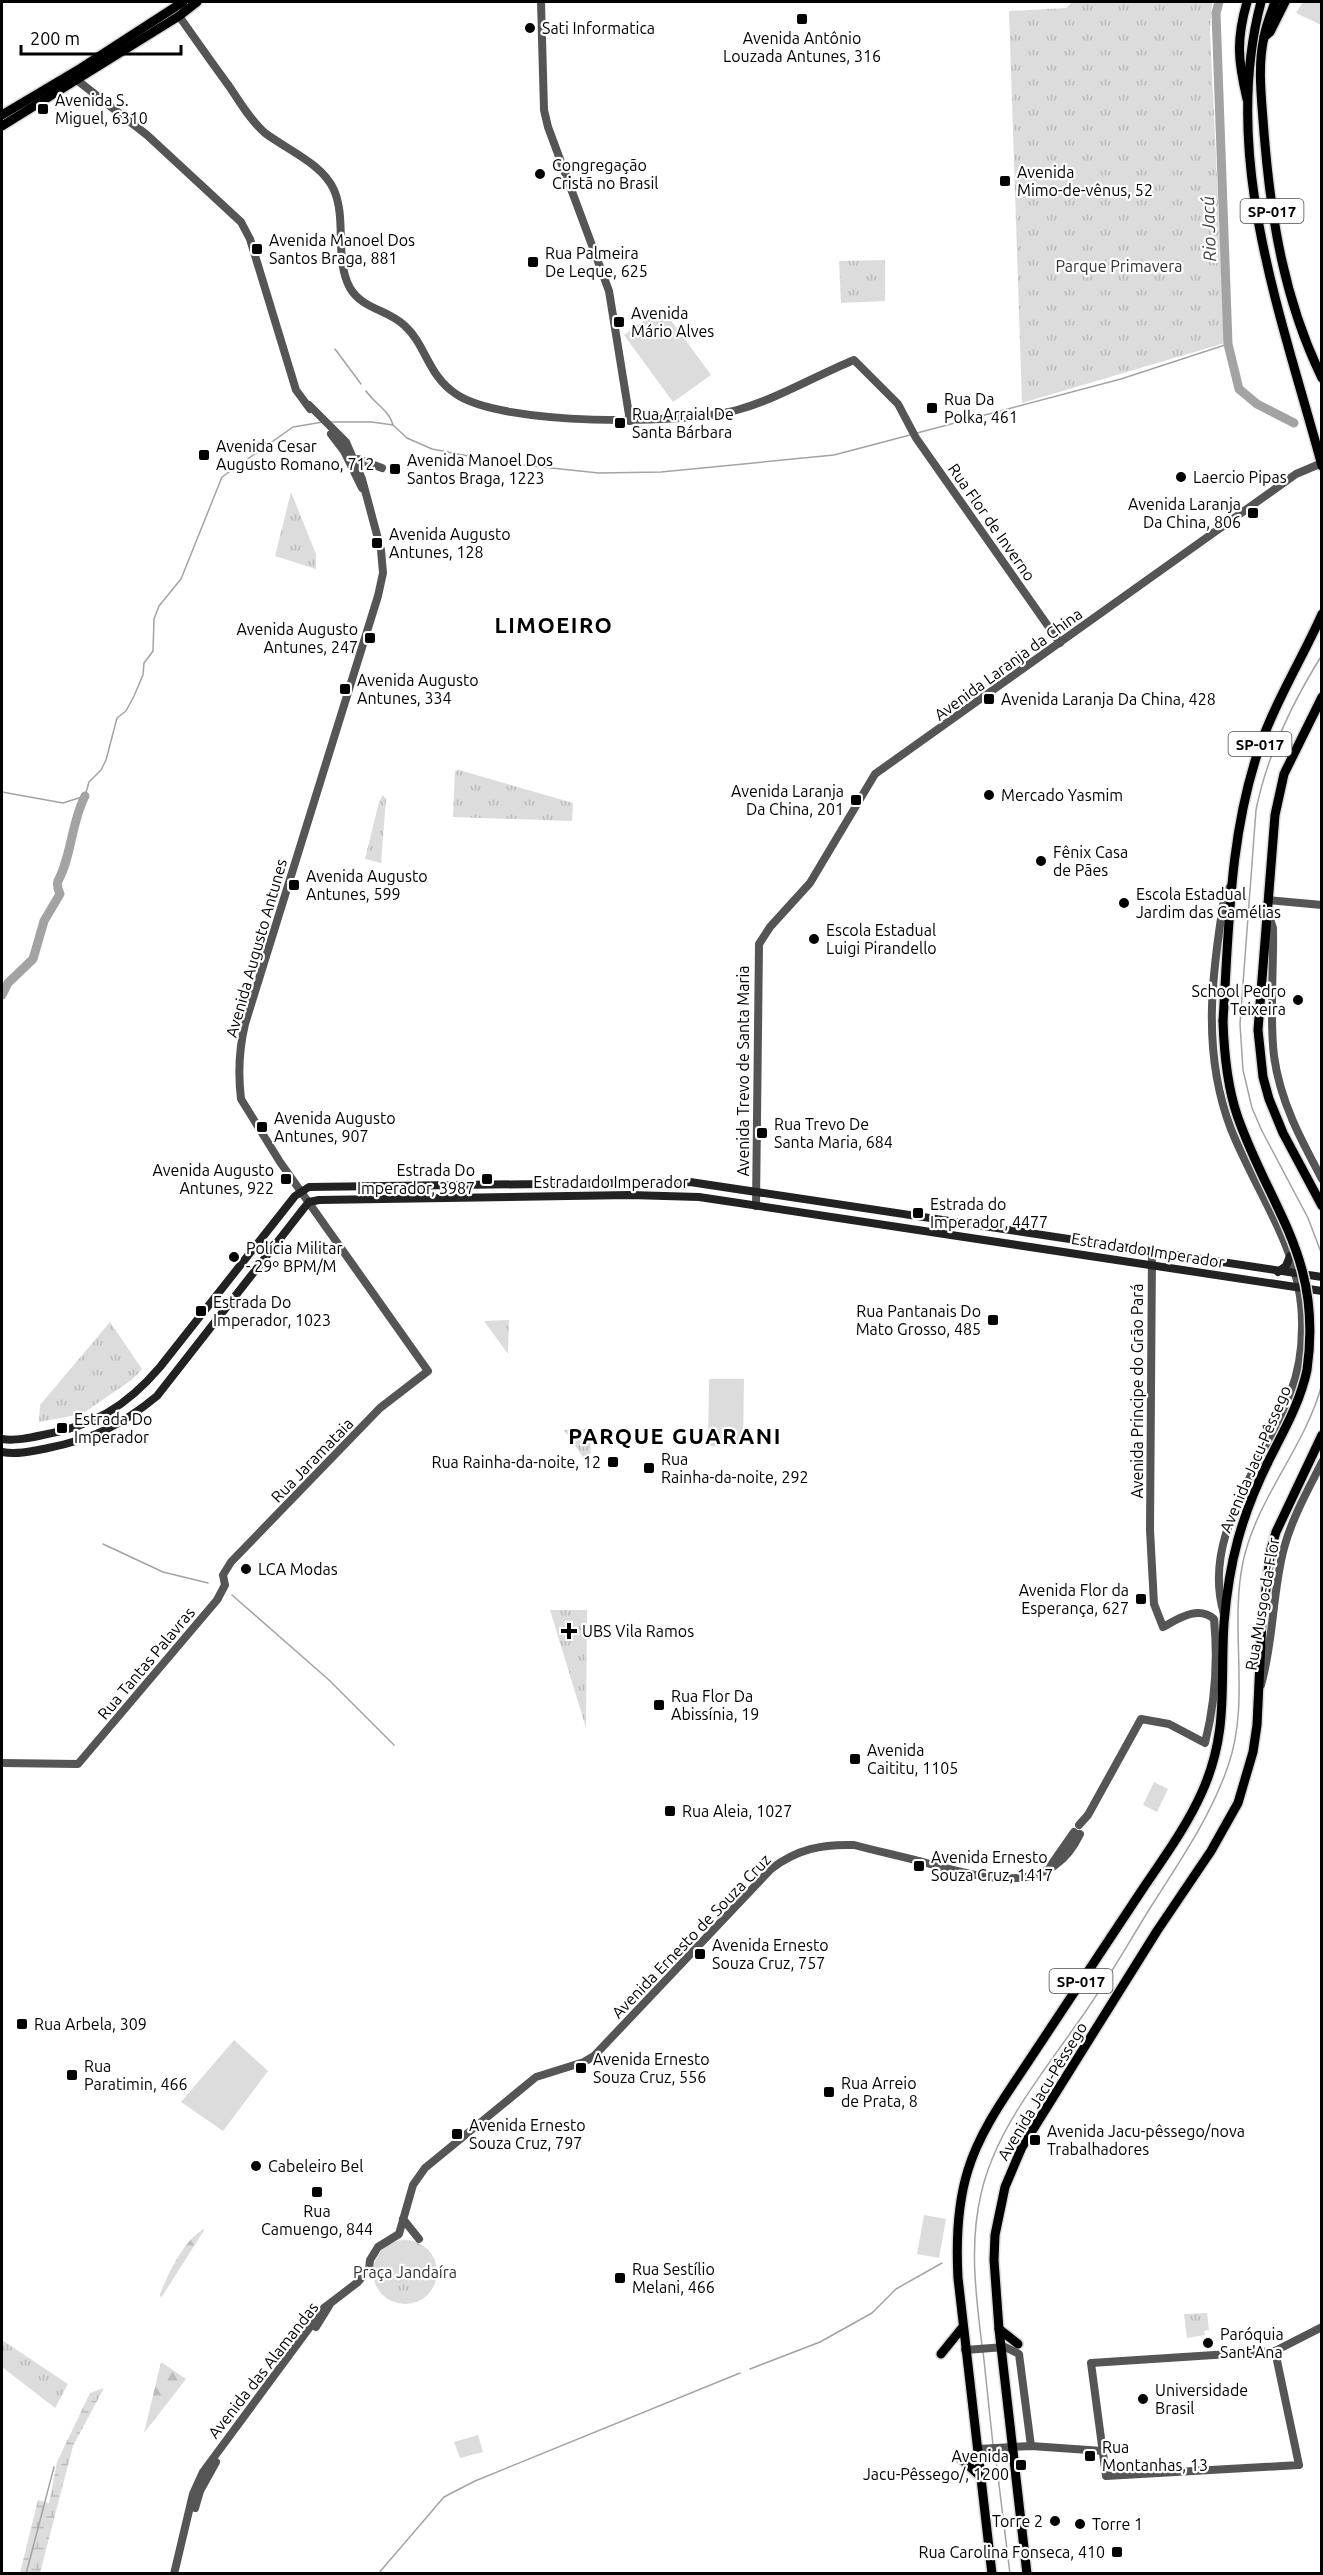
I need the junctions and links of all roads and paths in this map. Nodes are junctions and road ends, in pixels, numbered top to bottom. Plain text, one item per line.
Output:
1 (183, 2) edge
2 (197, 2) edge
3 (541, 2) edge
4 (1247, 2) edge
5 (1261, 2) edge
6 (1275, 2) edge
7 (1285, 2) edge
8 (179, 16) junction
9 (1264, 38) junction
10 (73, 78) junction
11 (1248, 102) junction
12 (2, 115) edge
13 (2, 126) edge
14 (1322, 378) edge
15 (630, 421) junction
16 (330, 429) junction
17 (356, 462) junction
18 (1321, 464) edge
19 (381, 468) dead end
20 (363, 489) junction
21 (1322, 614) edge
22 (1060, 643) junction
23 (1322, 697) edge
24 (1232, 885) junction
25 (1268, 900) junction
26 (1322, 905) edge
27 (1267, 911) junction
28 (761, 938) joint
29 (1322, 1179) edge
30 (301, 1190) junction
31 (756, 1191) junction
32 (769, 1193) junction
33 (309, 1202) junction
34 (756, 1206) junction
35 (1322, 1206) edge
36 (1152, 1252) junction
37 (248, 1255) junction
38 (1290, 1256) junction
39 (264, 1258) junction
40 (1151, 1267) junction
41 (1277, 1272) junction
42 (1295, 1274) junction
43 (1217, 1276) junction
44 (1318, 1277) edge
45 (1299, 1289) junction
46 (1319, 1291) edge
47 (428, 1371) joint
48 (1322, 1435) edge
49 (2, 1439) edge
50 (2, 1452) edge
51 (1322, 1462) edge
52 (223, 1575) joint
53 (1225, 1618) junction
54 (1220, 1669) junction
55 (1219, 1685) junction
56 (1260, 1686) junction
57 (2, 1763) edge
58 (403, 2219) junction
59 (419, 2239) dead end
60 (330, 2306) junction
61 (1322, 2327) edge
62 (962, 2328) junction
63 (999, 2329) junction
64 (1018, 2344) dead end
65 (998, 2347) junction
66 (968, 2350) junction
67 (1275, 2351) junction
68 (941, 2354) dead end
69 (1031, 2446) junction
70 (1010, 2447) junction
71 (980, 2449) junction
72 (1103, 2451) junction
73 (958, 2456) dead end
74 (980, 2476) junction
75 (174, 2574) edge
76 (180, 2574) edge
77 (992, 2574) edge
78 (1027, 2574) edge

1 - 10 main road
2 - 8 main road
3 - 15 street
4 - 11 main road
5 - 11 main road, SP-017
6 - 9 main road, SP-017
7 - 9 main road
8 - 10 main road
8 - 15 street
9 - 14 main road, SP-017
10 - 12 main road
10 - 13 main road
10 - 16 street, Avenida Augusto Antunes
11 - 18 main road, SP-017
15 - 22 street, Rua Flor de Inverno
16 - 17 street, Avenida Augusto Antunes
16 - 20 street, Avenida Augusto Antunes
17 - 19 street
17 - 20 street, Avenida Augusto Antunes
18 - 22 street, Avenida Laranja da China
20 - 30 street, Avenida Augusto Antunes
21 - 24 main road, Avenida Jacu-Pêssego / SP-017
22 - 28 street, Avenida Laranja da China
23 - 25 main road, SP-017
24 - 38 street
24 - 53 main road, Avenida Jacu-Pêssego / SP-017, bridge
25 - 26 street
25 - 27 main road, SP-017
27 - 29 street
27 - 35 main road, SP-017
28 - 31 street, Avenida Trevo de Santa Maria
30 - 31 main road, Estrada do Imperador
30 - 33 street, Avenida Augusto Antunes
30 - 37 main road
31 - 32 main road, Estrada do Imperador
31 - 34 street, Avenida Trevo de Santa Maria
32 - 34 main road
32 - 36 main road, Estrada do Imperador
33 - 34 main road, Estrada do Imperador
33 - 39 main road
33 - 47 street, Avenida Augusto Antunes
34 - 40 main road, Estrada do Imperador
36 - 40 street, Avenida Principe do Grão Pará
36 - 41 main road, Estrada do Imperador
37 - 39 main road
37 - 49 main road
38 - 41 main road
38 - 42 street
39 - 50 main road
40 - 43 main road, Estrada do Imperador
40 - 54 street, Avenida Principe do Grão Pará
41 - 42 main road, Estrada do Imperador
41 - 43 main road
42 - 44 main road, Estrada do Imperador
42 - 45 street
43 - 45 main road, Estrada do Imperador
45 - 46 main road, Estrada do Imperador
45 - 53 street
47 - 52 street, Rua Jaramataia
48 - 56 main road, Avenida Jacu-Pêssego / SP-017
51 - 56 street, Rua Musgo-da-Flor
52 - 57 street, Rua Tantas Palavras
53 - 54 main road, Avenida Jacu-Pêssego / SP-017
54 - 55 main road, Avenida Jacu-Pêssego / SP-017
55 - 58 street, Avenida Ernesto de Souza Cruz
55 - 62 main road, Avenida Jacu-Pêssego / SP-017
56 - 63 main road, Avenida Jacu-Pêssego / SP-017
58 - 59 street
58 - 60 street
60 - 75 street, Avenida das Alamandas
60 - 76 street, Avenida das Alamandas
61 - 67 street
62 - 66 main road, Avenida Jacu-Pêssego / SP-017
62 - 68 main road
63 - 64 main road
63 - 65 main road, Avenida Jacu-Pêssego / SP-017
65 - 66 street
65 - 69 street
65 - 70 main road, Avenida Jacu-Pêssego / SP-017
66 - 71 main road, Avenida Jacu-Pêssego / SP-017
67 - 72 street
67 - 72 street
69 - 70 street
69 - 72 street
70 - 71 street
70 - 78 main road, Avenida Jacu-Pêssego / SP-017
71 - 74 main road, Avenida Jacu-Pêssego / SP-017
73 - 74 main road
74 - 77 main road, Avenida Jacu-Pêssego / SP-017

